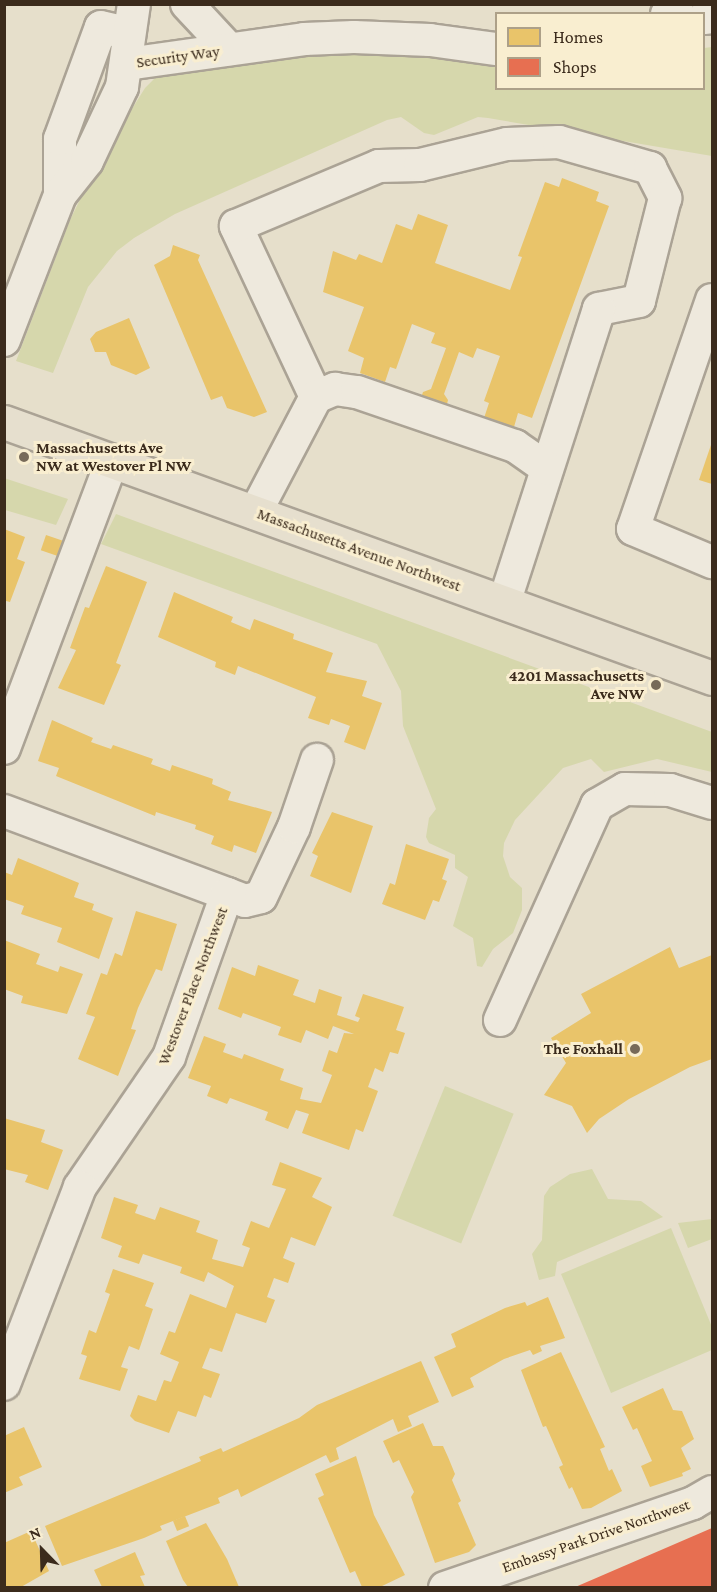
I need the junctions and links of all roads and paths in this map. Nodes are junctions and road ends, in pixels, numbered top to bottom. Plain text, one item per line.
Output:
1 (187, 4) edge
2 (131, 19) edge
3 (228, 49) junction
4 (495, 49) edge
5 (128, 64) junction
6 (60, 195) junction
7 (712, 300) edge
8 (4, 340) edge
9 (316, 397) junction
10 (4, 422) edge
11 (112, 461) junction
12 (547, 468) junction
13 (255, 513) junction
14 (712, 561) edge
15 (504, 603) junction
16 (712, 678) edge
17 (4, 748) edge
18 (317, 760) dead end
19 (712, 802) edge
20 (4, 811) edge
21 (228, 894) junction
22 (500, 1020) dead end
23 (4, 1384) edge
24 (712, 1492) edge
25 (445, 1587) edge

1 - 3 street
2 - 5 street
2 - 6 street
3 - 4 street, Security Way
3 - 5 street, Security Way
5 - 6 street, Security Way
6 - 8 street, Security Way
7 - 14 street
9 - 12 street
9 - 12 street
9 - 13 street
10 - 11 main road, Massachusetts Avenue Northwest
11 - 13 main road, Massachusetts Avenue Northwest
11 - 17 street
12 - 15 street
13 - 15 main road, Massachusetts Avenue Northwest
15 - 16 main road, Massachusetts Avenue Northwest
18 - 21 street
19 - 22 street
20 - 21 street, Westover Place Northwest
21 - 23 street, Westover Place Northwest
24 - 25 street, Embassy Park Drive Northwest

